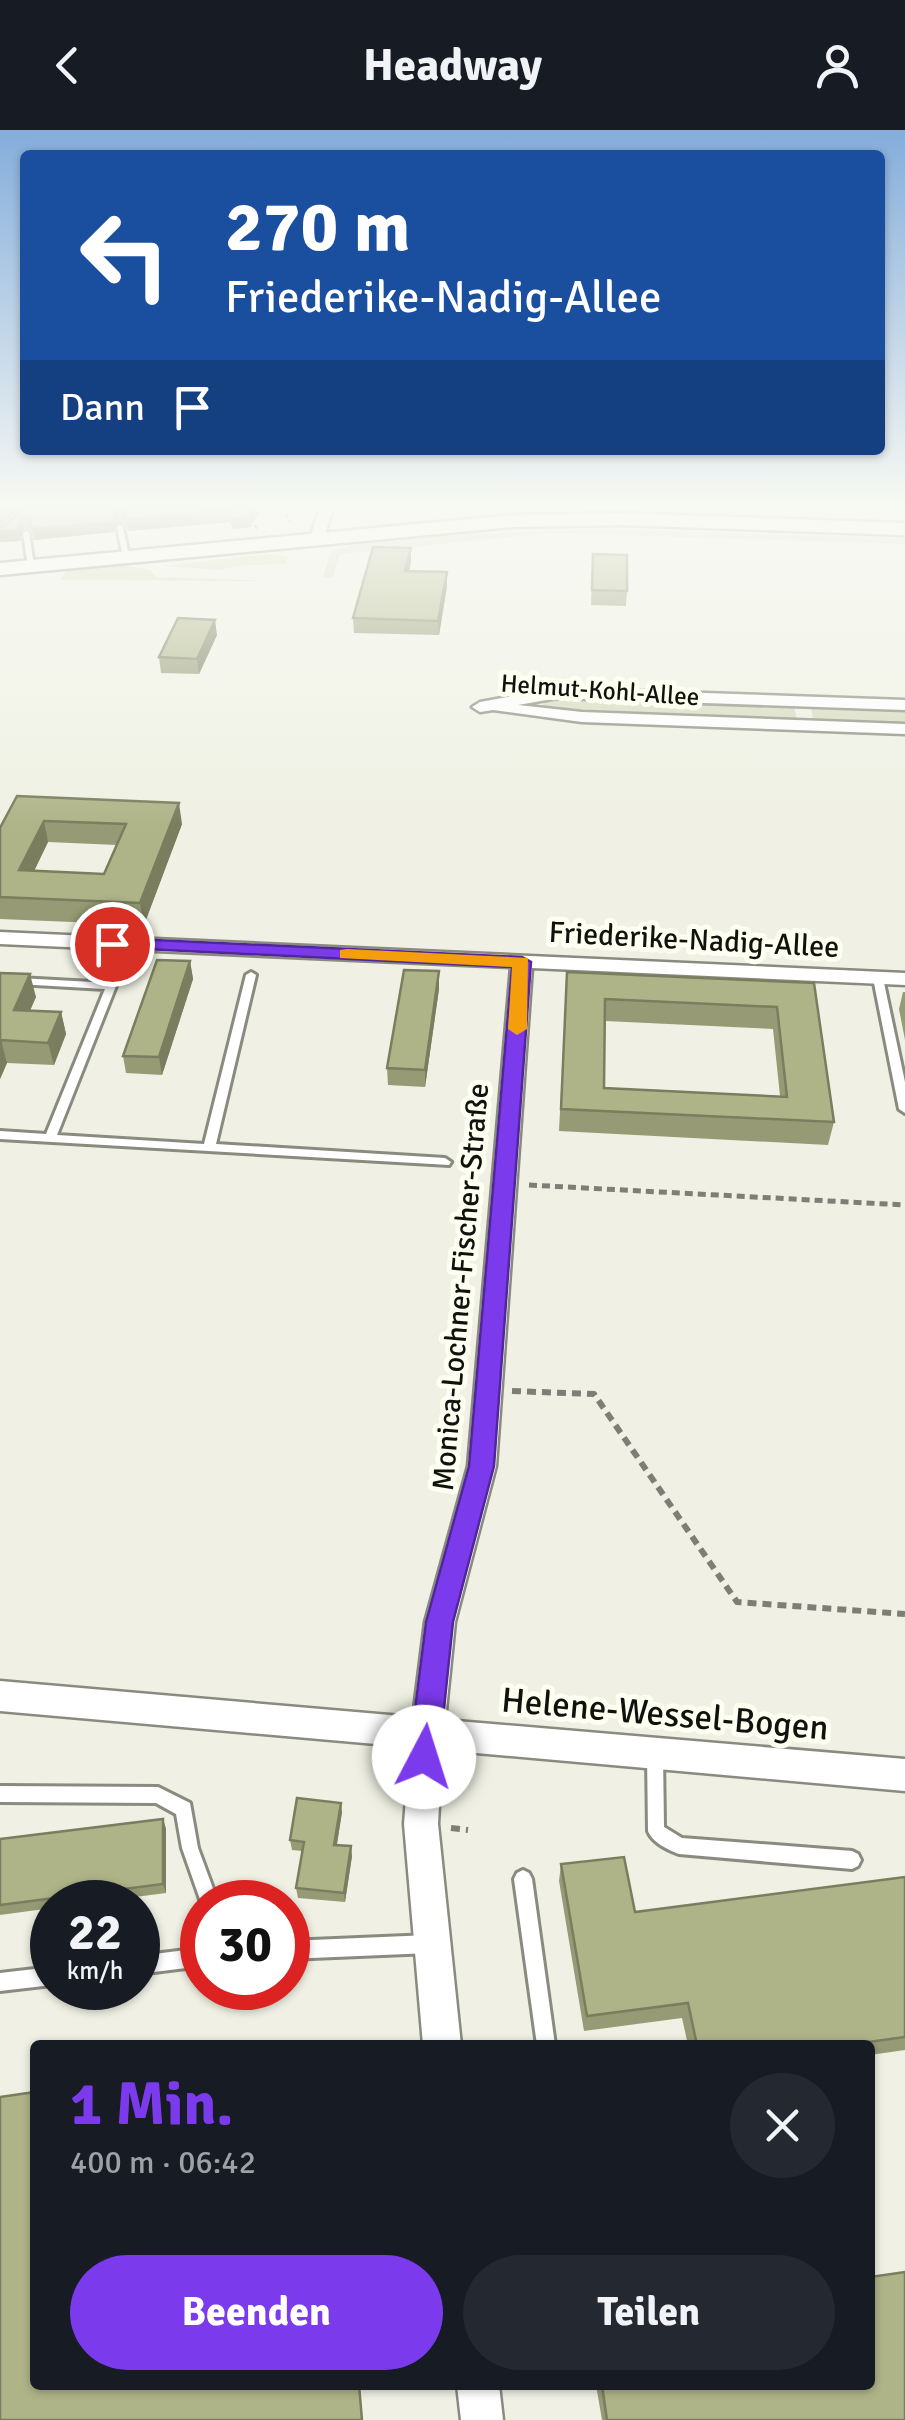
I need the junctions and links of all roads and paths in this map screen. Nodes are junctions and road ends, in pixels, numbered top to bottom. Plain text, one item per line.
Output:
1 (905, 705) edge
2 (905, 729) edge
3 (0, 938) edge
4 (522, 962) junction
5 (251, 975) dead end
6 (878, 978) junction
7 (905, 979) edge
8 (0, 980) edge
9 (905, 1109) edge
10 (0, 1135) edge
11 (50, 1138) junction
12 (209, 1148) junction
13 (445, 1162) dead end
14 (506, 1184) junction
15 (905, 1205) edge
16 (489, 1390) junction
17 (905, 1614) edge
18 (0, 1696) edge
19 (426, 1733) junction
20 (655, 1753) junction
21 (905, 1775) edge
22 (0, 1794) edge
23 (852, 1860) dead end
24 (523, 1879) dead end
25 (202, 1880) edge
26 (431, 1944) junction
27 (310, 1949) edge
28 (30, 1979) edge
29 (0, 1982) edge
30 (441, 2040) edge
31 (545, 2040) edge
32 (479, 2390) edge
33 (482, 2420) edge

1 - 2 street, Helmut-Kohl-Allee
3 - 4 street, Friederike-Nadig-Allee
4 - 6 street, Friederike-Nadig-Allee
4 - 14 street, Monica-Lochner-Fischer-Straße
5 - 12 lane
6 - 7 street, Friederike-Nadig-Allee
6 - 9 lane
8 - 11 lane
10 - 11 lane
11 - 12 lane
12 - 13 lane
14 - 15 path
14 - 16 street, Monica-Lochner-Fischer-Straße
16 - 17 path
16 - 19 street, Monica-Lochner-Fischer-Straße
18 - 19 street, Helene-Wessel-Bogen
19 - 20 street, Helene-Wessel-Bogen
19 - 26 street, Monica-Lochner-Fischer-Straße
20 - 21 street, Helene-Wessel-Bogen
20 - 23 lane
22 - 25 lane
24 - 31 lane
26 - 27 lane
26 - 30 street, Monica-Lochner-Fischer-Straße
28 - 29 lane
32 - 33 street

